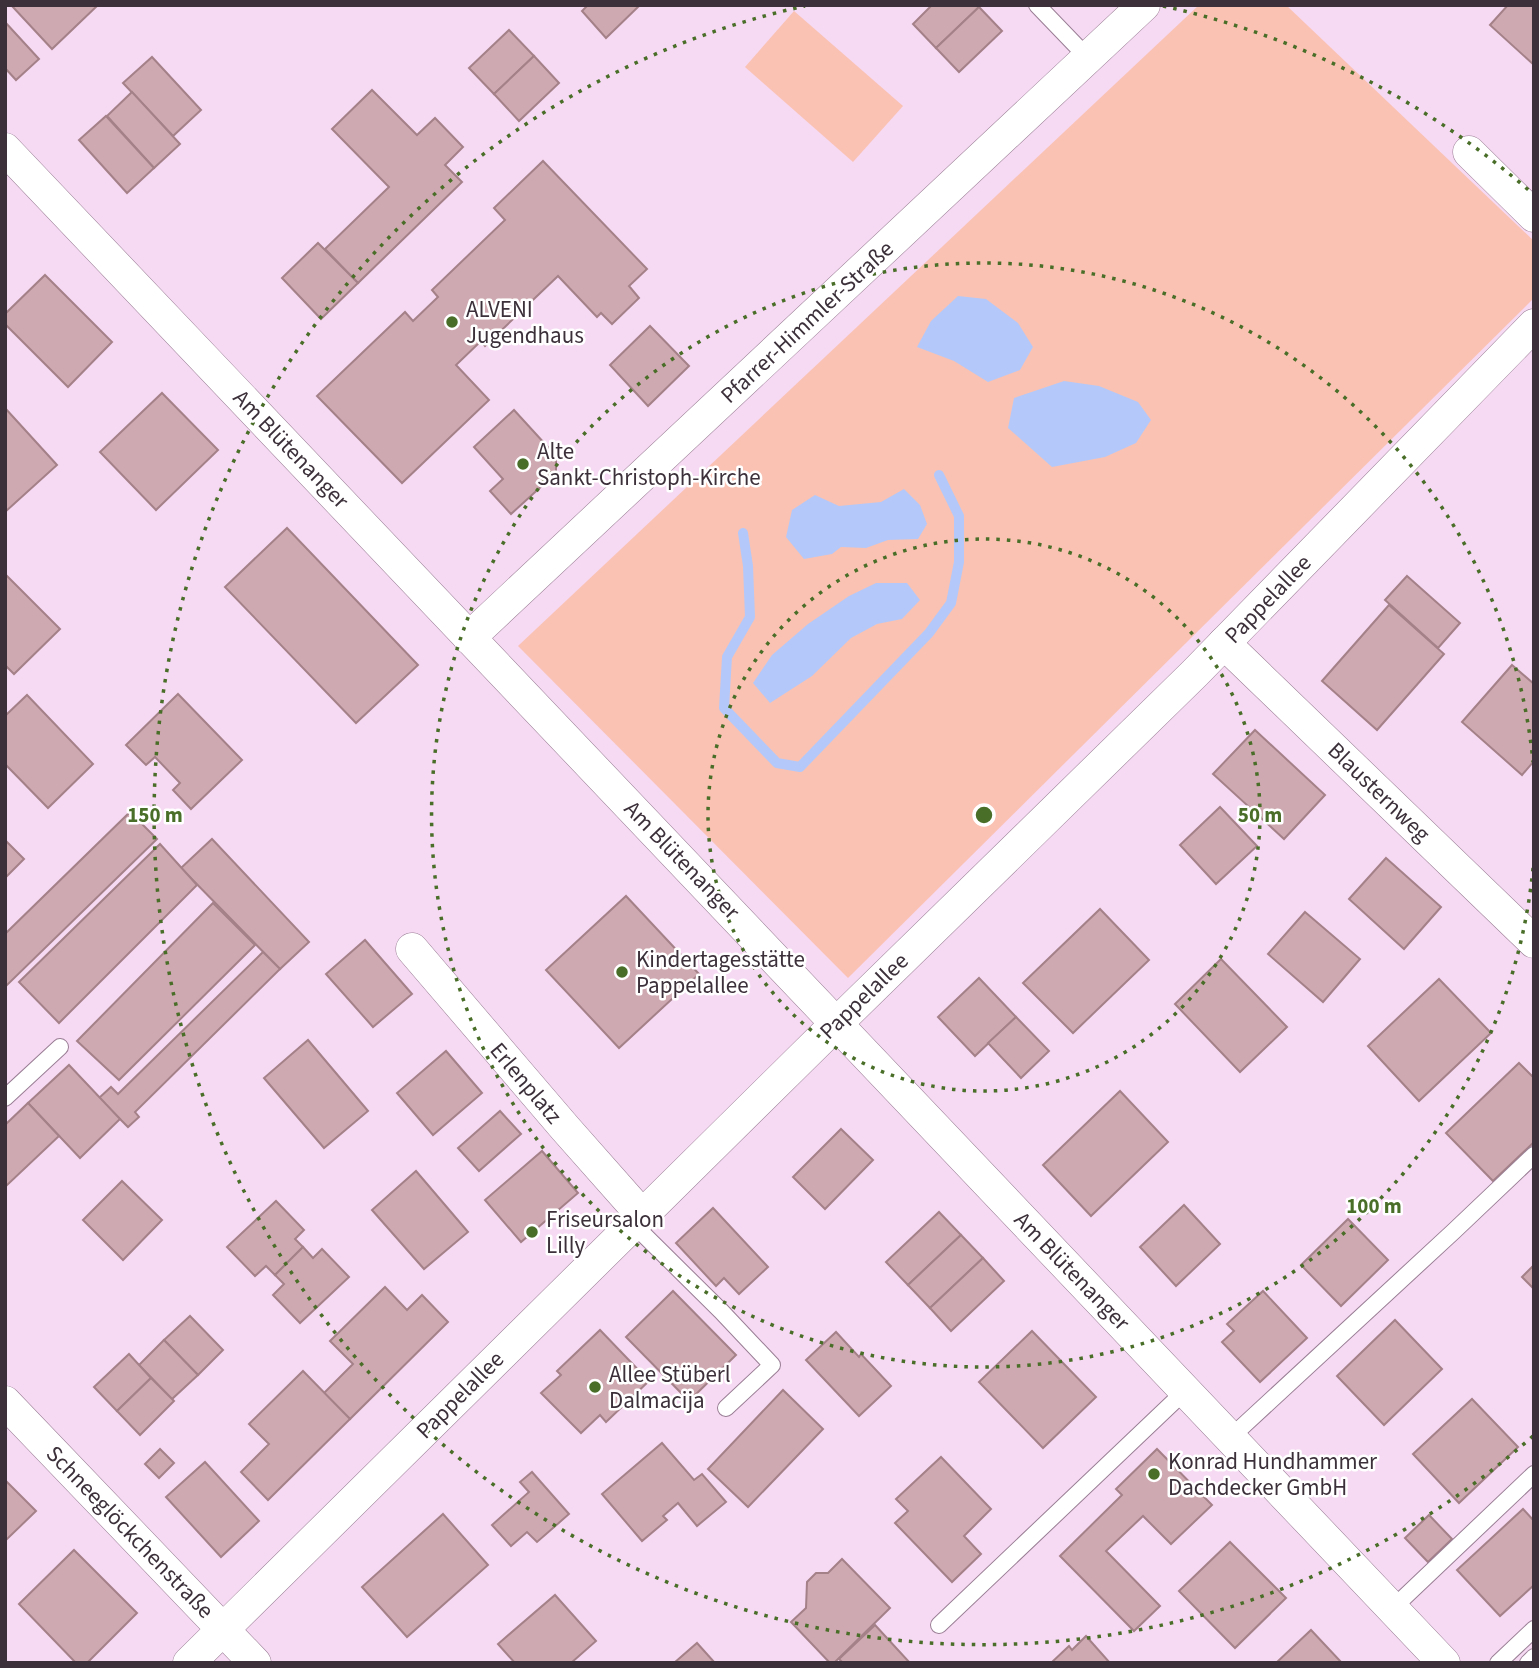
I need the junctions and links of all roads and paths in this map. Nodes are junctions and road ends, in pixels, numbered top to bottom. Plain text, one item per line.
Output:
1 (1037, 5) edge
2 (1143, 5) edge
3 (1088, 58) junction
4 (5, 149) edge
5 (1469, 152) dead end
6 (1534, 216) edge
7 (1534, 325) edge
8 (469, 638) junction
9 (1224, 643) junction
10 (1534, 942) edge
11 (412, 949) dead end
12 (836, 1024) junction
13 (60, 1047) dead end
14 (5, 1098) edge
15 (1534, 1155) edge
16 (637, 1220) junction
17 (1185, 1391) junction
18 (5, 1402) edge
19 (726, 1408) dead end
20 (1230, 1438) junction
21 (1534, 1474) edge
22 (1393, 1608) junction
23 (939, 1625) dead end
24 (223, 1629) junction
25 (1534, 1629) edge
26 (1534, 1657) edge
27 (189, 1663) edge
28 (255, 1663) edge
29 (1444, 1663) edge
30 (1498, 1663) edge
31 (1528, 1663) edge

1 - 3 lane
2 - 3 street, Pfarrer-Himmler-Straße
3 - 8 street, Pfarrer-Himmler-Straße
4 - 8 street, Am Blütenanger
5 - 6 street
7 - 9 street, Pappelallee
8 - 12 street, Am Blütenanger
9 - 10 street, Blausternweg
9 - 12 street, Pappelallee
11 - 16 street, Erlenplatz
12 - 16 street, Pappelallee
12 - 17 street, Am Blütenanger
13 - 14 lane
15 - 20 lane
16 - 19 lane
16 - 24 street, Pappelallee
17 - 20 street, Am Blütenanger
17 - 23 lane
18 - 24 street, Schneeglöckchenstraße
20 - 22 street, Am Blütenanger
21 - 22 lane
22 - 29 street, Am Blütenanger
24 - 27 street, Pappelallee
24 - 28 street, Schneeglöckchenstraße
25 - 30 lane
26 - 31 lane

